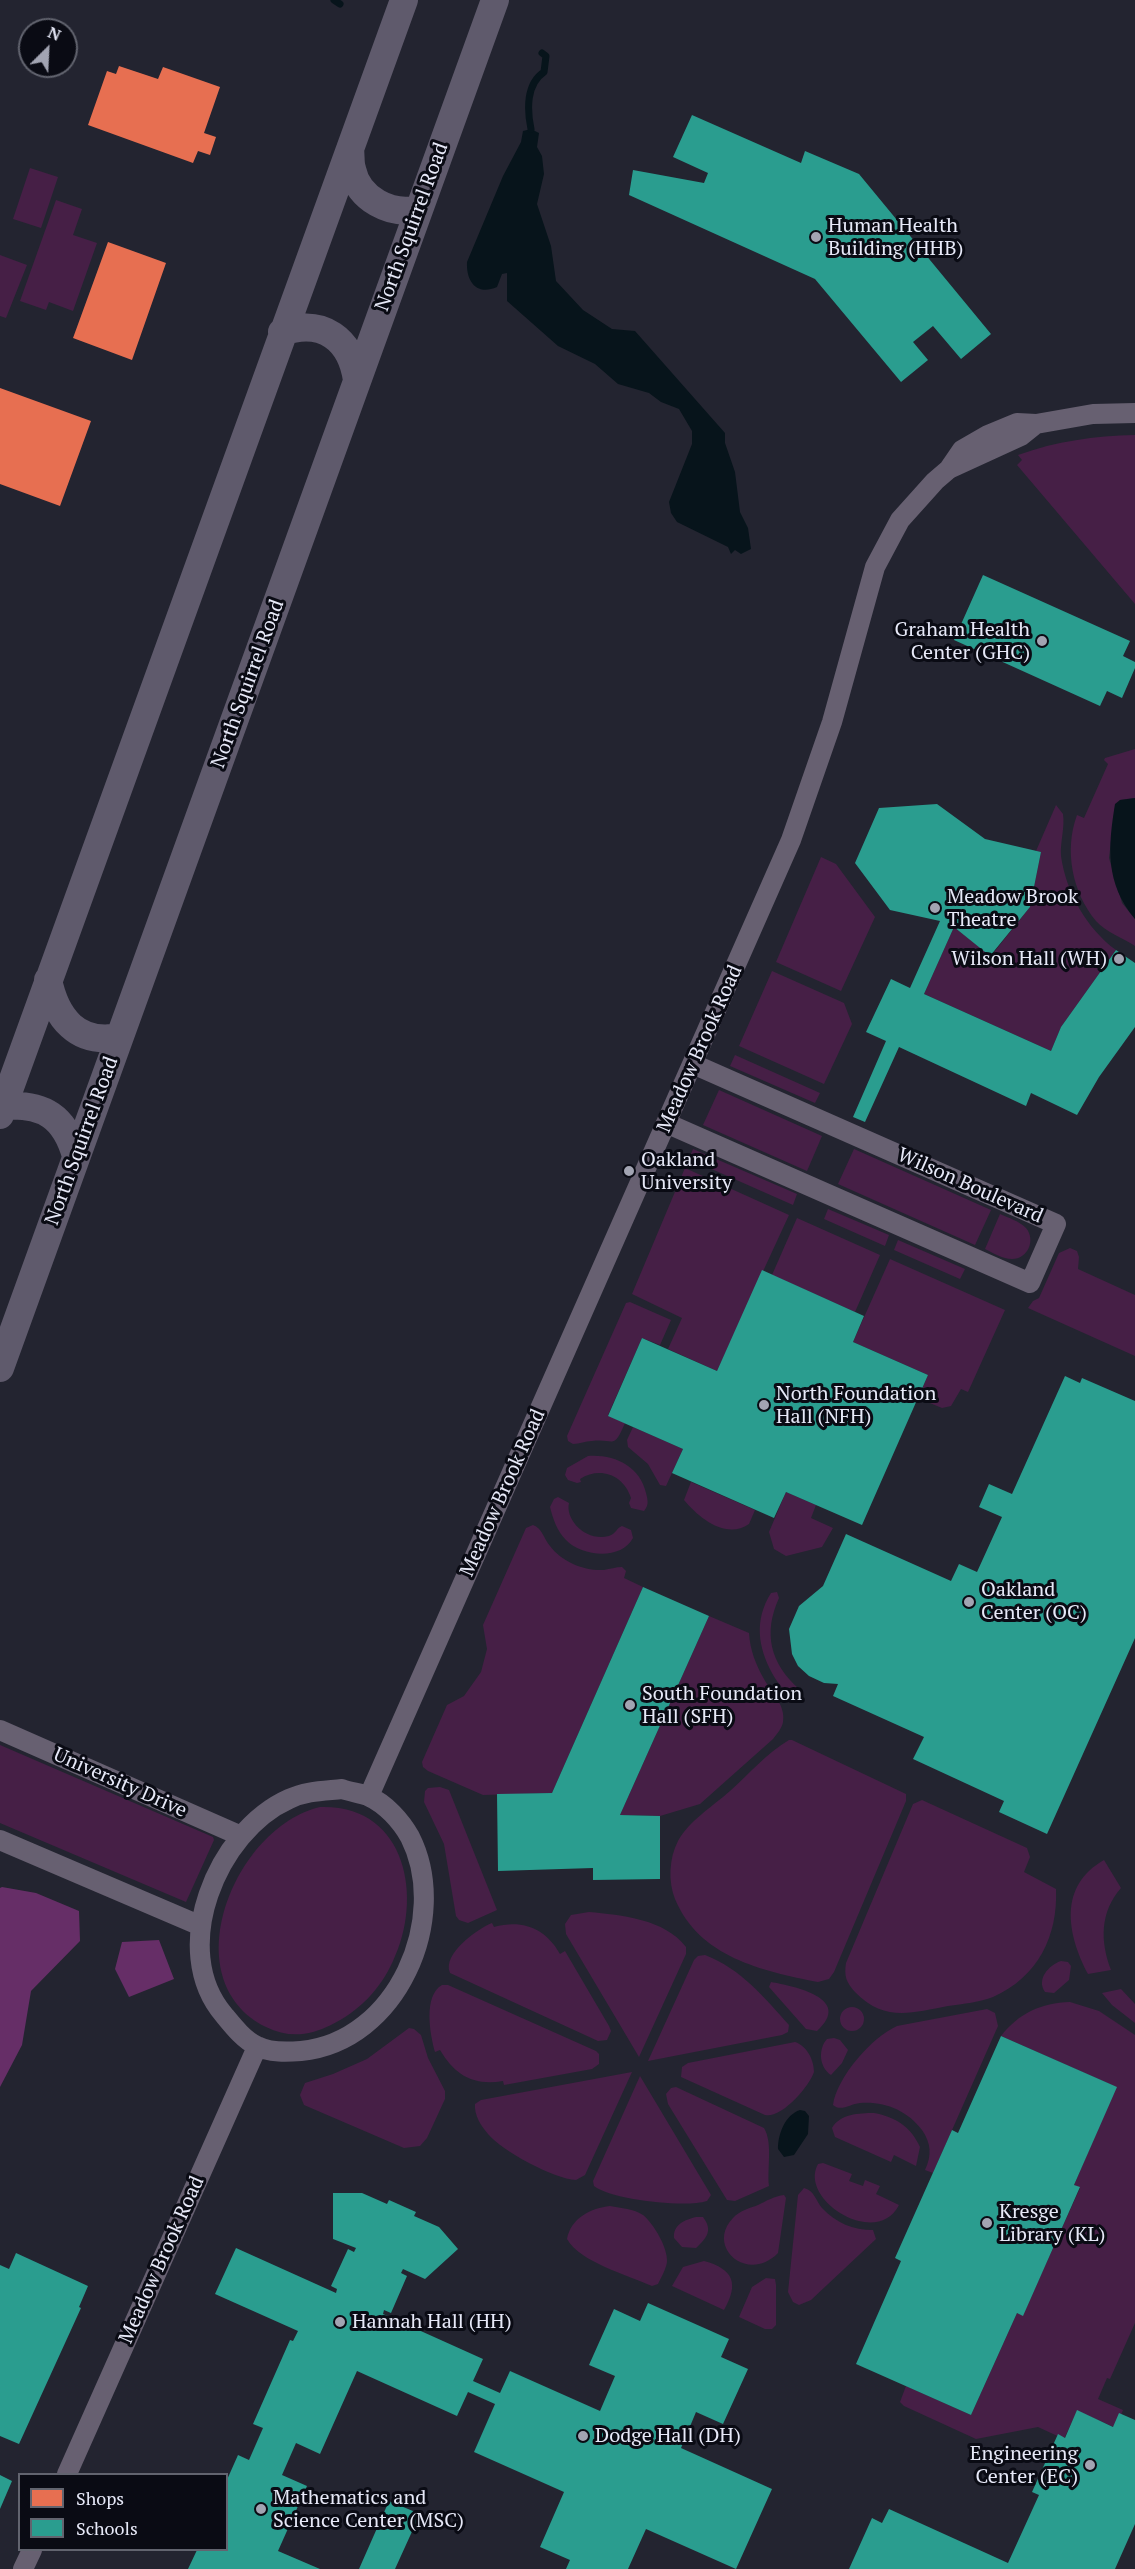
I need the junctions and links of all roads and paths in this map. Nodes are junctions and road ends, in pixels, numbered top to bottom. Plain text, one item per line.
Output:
1 (404, 0) edge
2 (495, 0) edge
3 (350, 149) junction
4 (419, 209) junction
5 (282, 332) junction
6 (357, 380) junction
7 (1135, 413) edge
8 (48, 980) junction
9 (119, 1037) junction
10 (693, 1064) junction
11 (2, 1111) edge
12 (666, 1123) junction
13 (76, 1156) junction
14 (0, 1368) edge
15 (0, 1730) edge
16 (369, 1796) junction
17 (240, 1836) junction
18 (0, 1840) edge
19 (201, 1926) junction
20 (257, 2047) junction
21 (68, 2473) edge
22 (32, 2551) edge
23 (23, 2569) edge

1 - 3 main road
2 - 4 main road, North Squirrel Road
3 - 4 main road
3 - 5 main road
4 - 6 main road, North Squirrel Road
5 - 6 main road
5 - 8 main road
6 - 9 main road, North Squirrel Road
7 - 10 street, Meadow Brook Road
8 - 9 main road
8 - 11 main road
9 - 13 main road, North Squirrel Road
10 - 12 street, Meadow Brook Road
10 - 12 street, Wilson Boulevard
11 - 13 main road
12 - 16 street, Meadow Brook Road
13 - 14 main road, North Squirrel Road
15 - 17 street, University Drive
16 - 17 street
16 - 20 street
17 - 19 street
18 - 19 street
19 - 20 street
20 - 21 street, Meadow Brook Road
22 - 23 street

